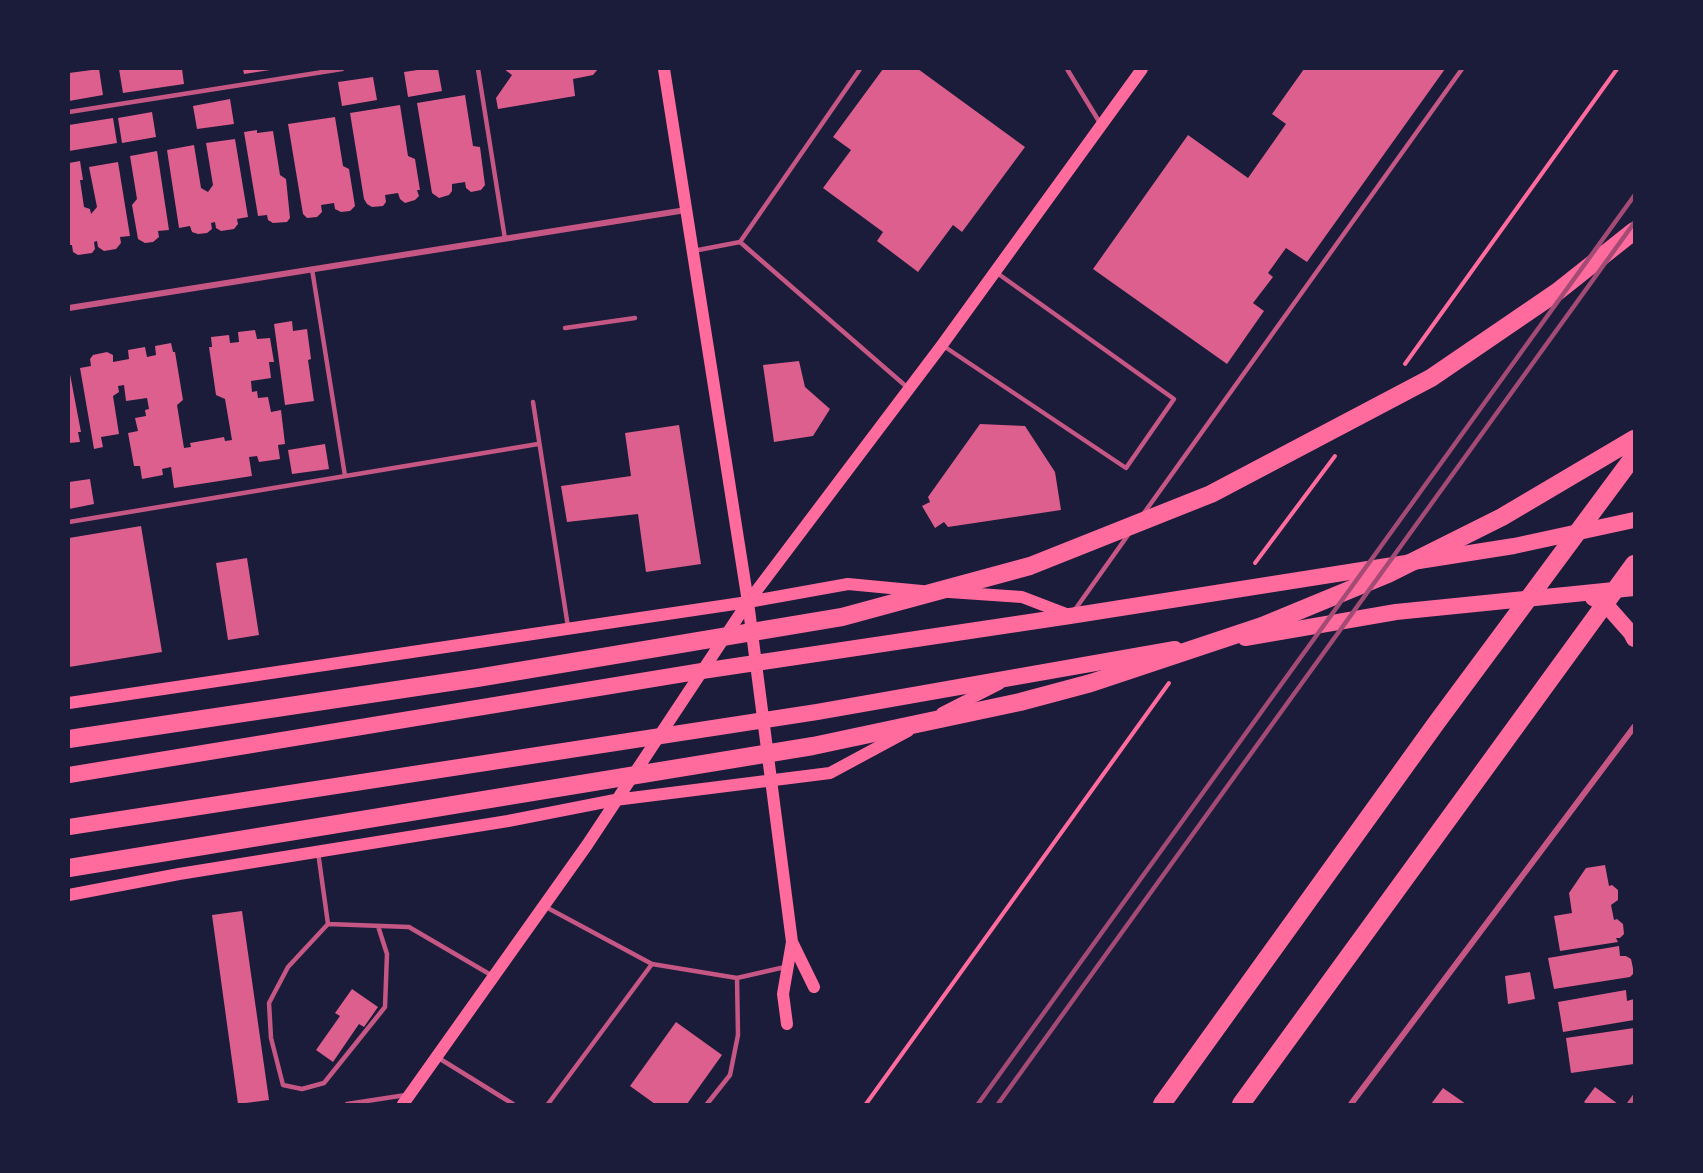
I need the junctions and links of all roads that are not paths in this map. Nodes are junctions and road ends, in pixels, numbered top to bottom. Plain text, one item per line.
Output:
1 (342, 69) edge
2 (478, 69) edge
3 (664, 69) edge
4 (860, 69) edge
5 (1067, 69) edge
6 (1142, 69) edge
7 (1462, 69) edge
8 (69, 112) edge
9 (1101, 126) junction
10 (686, 210) junction
11 (1634, 231) edge
12 (505, 239) junction
13 (740, 242) junction
14 (693, 251) junction
15 (312, 269) junction
16 (996, 272) junction
17 (69, 308) edge
18 (635, 318) dead end
19 (565, 328) dead end
20 (942, 345) junction
21 (909, 389) junction
22 (533, 402) dead end
23 (1634, 439) edge
24 (538, 444) junction
25 (1634, 456) edge
26 (345, 476) junction
27 (1634, 520) edge
28 (69, 522) edge
29 (1634, 564) edge
30 (1634, 588) edge
31 (1584, 593) junction
32 (748, 602) junction
33 (1070, 616) junction
34 (568, 628) junction
35 (1634, 639) edge
36 (756, 664) junction
37 (702, 670) junction
38 (1013, 676) junction
39 (69, 703) edge
40 (762, 720) junction
41 (1634, 727) edge
42 (659, 737) junction
43 (69, 739) edge
44 (69, 775) edge
45 (770, 782) junction
46 (615, 800) junction
47 (69, 827) edge
48 (318, 852) junction
49 (69, 868) edge
50 (69, 895) edge
51 (544, 906) junction
52 (328, 924) junction
53 (378, 926) junction
54 (792, 942) junction
55 (652, 964) junction
56 (787, 967) junction
57 (494, 977) junction
58 (737, 978) junction
59 (814, 987) dead end
60 (787, 1024) dead end
61 (436, 1057) junction
62 (1634, 1097) edge
63 (407, 1099) edge
64 (347, 1104) edge
65 (513, 1104) edge
66 (548, 1104) edge
67 (707, 1104) edge
68 (1162, 1104) edge
69 (1241, 1104) edge
70 (1351, 1104) edge
71 (1629, 1104) edge

1 - 8 lane
2 - 12 lane
3 - 10 main road
4 - 13 lane
5 - 9 lane
6 - 9 main road
7 - 33 lane
9 - 16 main road
10 - 12 street
10 - 14 main road
11 - 43 highway
12 - 15 street
13 - 14 lane
13 - 21 lane
14 - 32 main road
15 - 17 street
15 - 26 lane
16 - 20 main road
16 - 20 lane
18 - 19 lane
20 - 21 main road
21 - 32 main road
22 - 24 lane
23 - 49 highway
24 - 26 lane
24 - 34 lane
25 - 68 highway
26 - 28 lane
27 - 33 highway
29 - 69 highway
30 - 31 highway
31 - 35 highway
31 - 38 highway
32 - 33 main road
32 - 34 main road
32 - 36 main road
32 - 37 main road
33 - 36 highway
34 - 39 main road
36 - 37 highway
36 - 40 main road
37 - 42 main road
37 - 44 highway
38 - 40 highway
38 - 45 main road
40 - 42 highway
40 - 45 main road
41 - 70 street
42 - 46 main road
42 - 47 highway
45 - 46 main road
45 - 54 main road
46 - 48 main road
46 - 51 main road
48 - 50 main road
48 - 52 lane
51 - 55 lane
51 - 57 main road
52 - 53 lane
52 - 53 lane
53 - 57 lane
54 - 56 main road
54 - 59 main road
55 - 58 lane
55 - 66 lane
56 - 58 lane
56 - 60 main road
57 - 61 main road
58 - 67 lane
61 - 63 main road
61 - 65 lane
62 - 71 lane
63 - 64 lane

